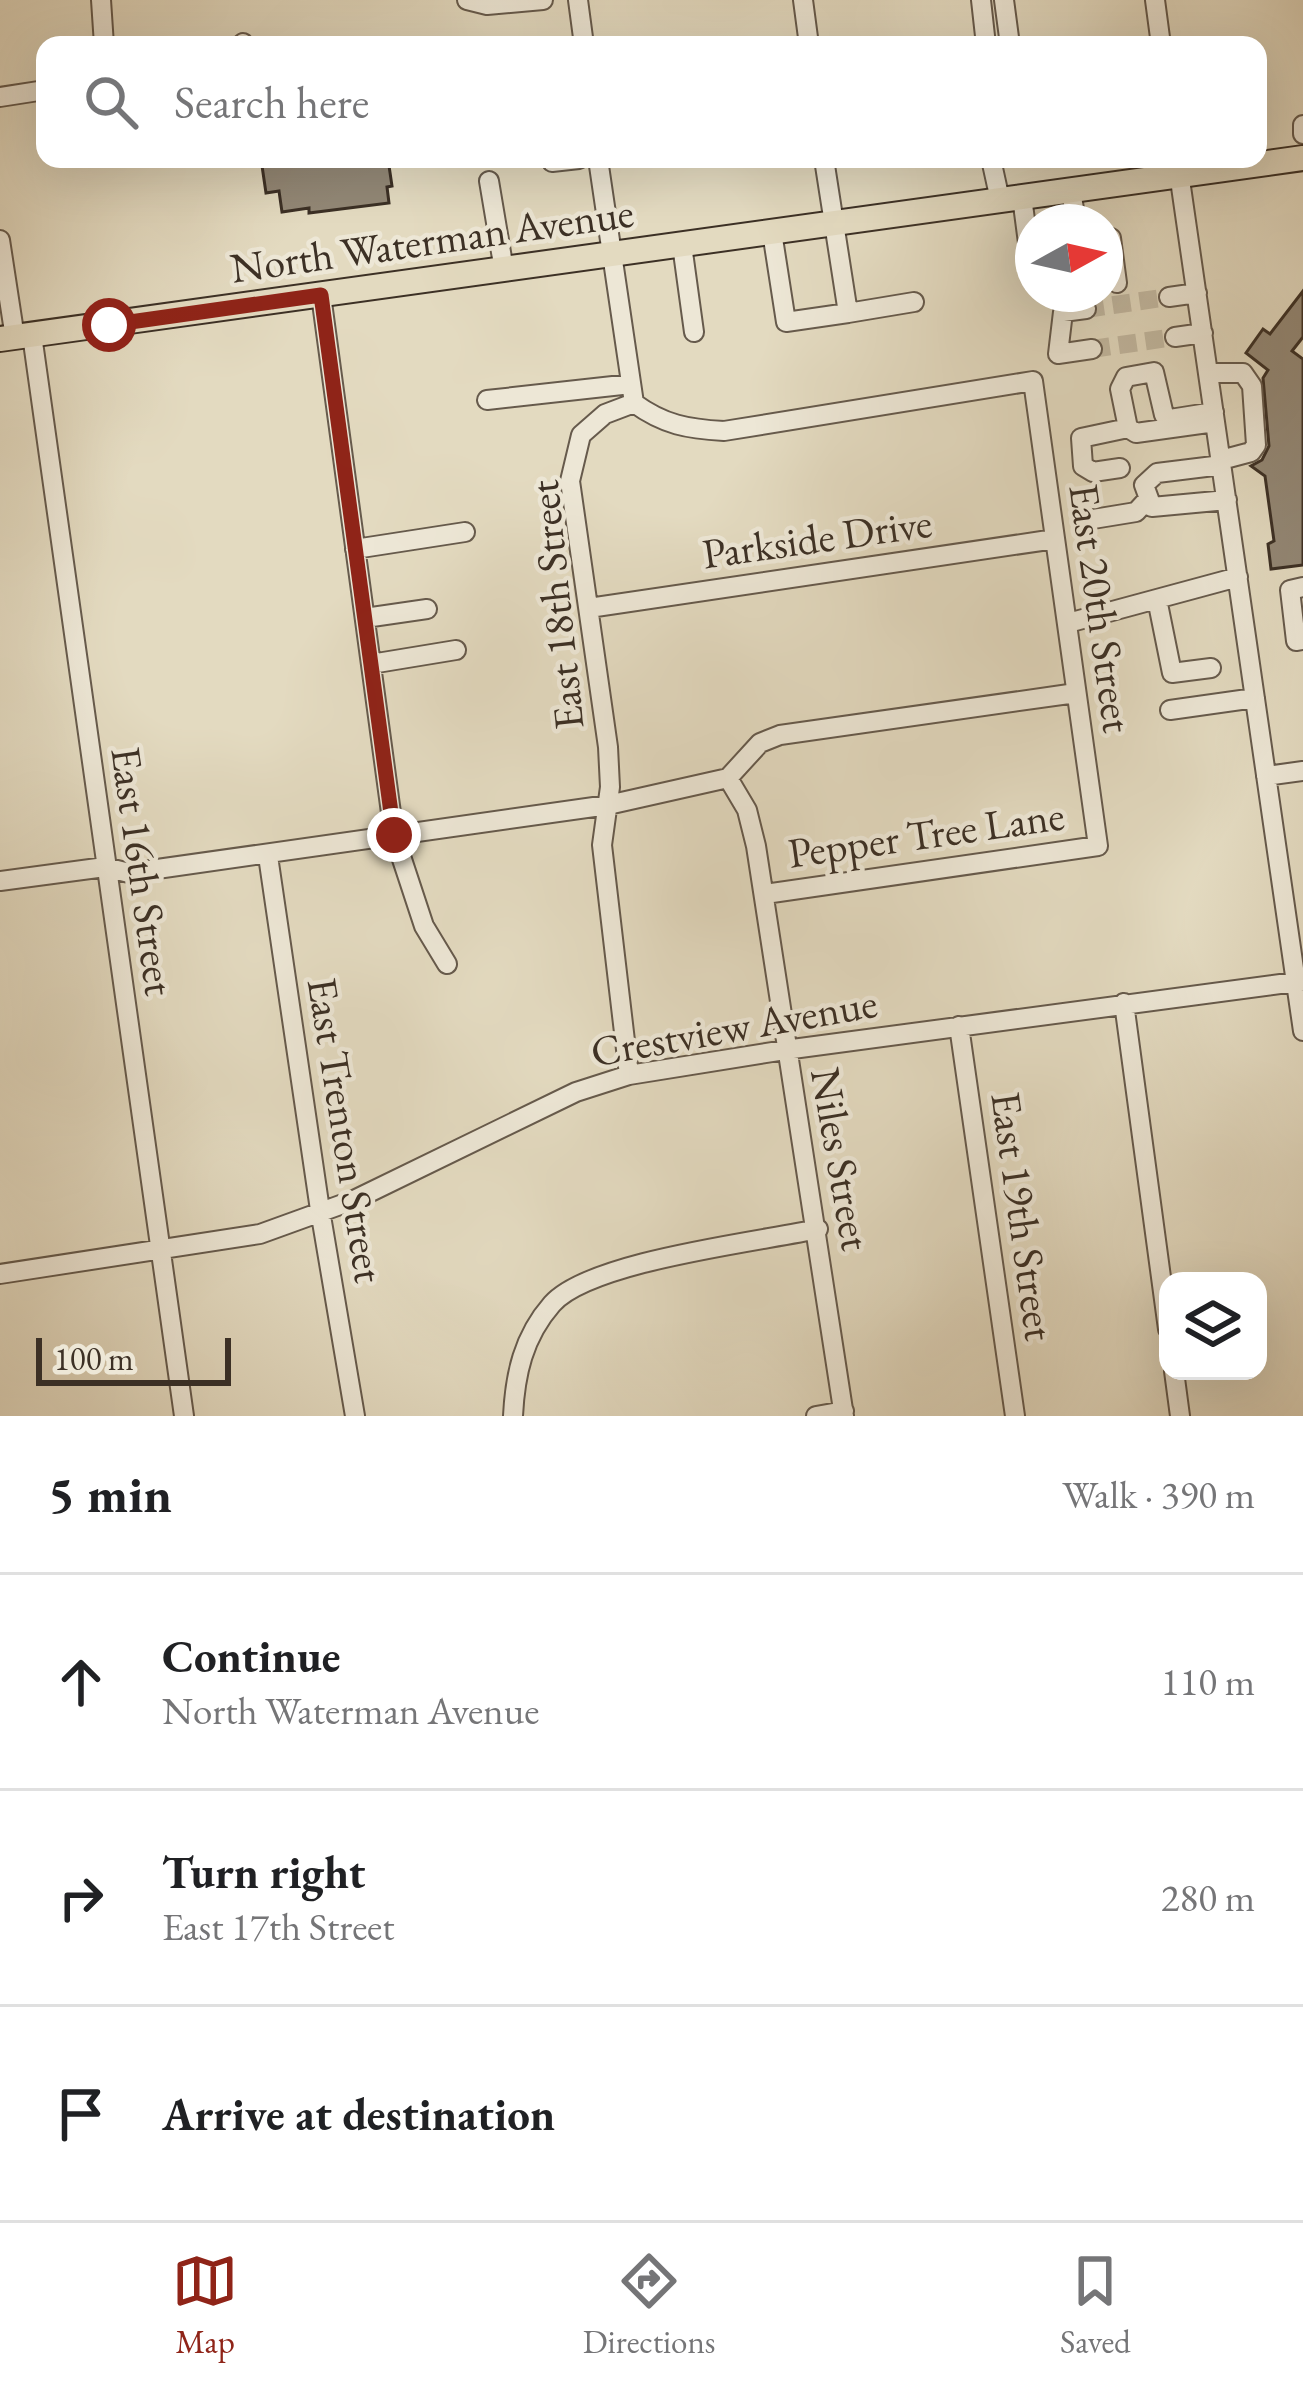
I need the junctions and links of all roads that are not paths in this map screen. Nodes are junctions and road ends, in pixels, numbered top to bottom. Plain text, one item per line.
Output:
1 (100, 0) edge
2 (467, 0) edge
3 (542, 0) edge
4 (578, 0) edge
5 (802, 0) edge
6 (981, 0) edge
7 (1004, 0) edge
8 (1154, 0) edge
9 (103, 36) edge
10 (583, 36) edge
11 (808, 36) edge
12 (985, 36) edge
13 (1009, 36) edge
14 (1160, 36) edge
15 (36, 91) edge
16 (0, 97) edge
17 (1303, 124) edge
18 (1303, 134) edge
19 (1303, 158) edge
20 (1267, 161) edge
21 (599, 168) edge
22 (825, 168) edge
23 (996, 168) edge
24 (1173, 168) edge
25 (1178, 168) edge
26 (489, 181) dead end
27 (1066, 191) junction
28 (1011, 199) junction
29 (1065, 204) edge
30 (1070, 204) edge
31 (1015, 214) edge
32 (832, 224) junction
33 (772, 232) junction
34 (0, 240) edge
35 (682, 244) junction
36 (609, 255) junction
37 (504, 270) junction
38 (1197, 293) junction
39 (321, 295) junction
40 (1169, 297) tunnel mouth
41 (914, 302) dead end
42 (1063, 312) edge
43 (848, 313) junction
44 (694, 332) dead end
45 (1203, 333) junction
46 (1175, 337) tunnel mouth
47 (16, 338) edge
48 (1092, 349) tunnel mouth
49 (1208, 373) junction
50 (633, 394) junction
51 (487, 400) dead end
52 (1215, 417) junction
53 (1174, 423) junction
54 (1128, 428) junction
55 (1221, 462) junction
56 (1120, 468) dead end
57 (1147, 500) junction
58 (1227, 500) junction
59 (1087, 520) dead end
60 (466, 537) dead end
61 (1055, 539) junction
62 (356, 554) junction
63 (1238, 577) junction
64 (1303, 587) edge
65 (1156, 599) junction
66 (589, 608) junction
67 (427, 609) dead end
68 (365, 618) junction
69 (1068, 623) junction
70 (1303, 640) edge
71 (456, 650) dead end
72 (371, 664) junction
73 (1211, 668) dead end
74 (1076, 693) junction
75 (1255, 698) junction
76 (1170, 710) dead end
77 (1303, 771) edge
78 (1266, 776) junction
79 (728, 778) junction
80 (608, 805) junction
81 (394, 835) junction
82 (1098, 845) joint
83 (268, 856) junction
84 (105, 867) junction
85 (0, 881) edge
86 (765, 894) junction
87 (447, 964) dead end
88 (1299, 982) edge
89 (1124, 1003) junction
90 (959, 1026) junction
91 (1303, 1031) edge
92 (785, 1050) junction
93 (628, 1075) junction
94 (320, 1210) junction
95 (818, 1229) junction
96 (161, 1250) junction
97 (1160, 1272) edge
98 (0, 1274) edge
99 (1175, 1380) edge
100 (844, 1414) edge
101 (184, 1416) edge
102 (356, 1416) edge
103 (513, 1416) edge
104 (816, 1416) edge
105 (1016, 1416) edge
106 (1180, 1416) edge

1 - 9 street
2 - 3 street
4 - 10 street
5 - 11 street
6 - 12 street
7 - 13 street
8 - 14 street
15 - 16 street
17 - 18 street
19 - 20 main road, North Waterman Avenue
21 - 36 street
22 - 32 street
23 - 28 street
24 - 27 main road, North Waterman Avenue
25 - 38 street
26 - 37 street
27 - 28 main road, North Waterman Avenue
27 - 29 street
27 - 30 street
28 - 31 street
28 - 32 main road, North Waterman Avenue
32 - 33 main road, North Waterman Avenue
32 - 43 street
33 - 35 main road, North Waterman Avenue
33 - 43 street
34 - 47 street, East 16th Street
35 - 36 main road, North Waterman Avenue
35 - 44 street
36 - 37 main road, North Waterman Avenue
36 - 50 street
37 - 39 main road, North Waterman Avenue
38 - 40 street
38 - 45 street
39 - 47 main road, North Waterman Avenue
39 - 62 street
41 - 43 street
42 - 48 street
45 - 46 street
45 - 49 street
47 - 84 street, East 16th Street
49 - 52 street
49 - 55 street
50 - 51 street
50 - 61 street, East 20th Street
50 - 66 street, East 18th Street
52 - 53 street
52 - 55 street
53 - 54 street
53 - 54 street
54 - 56 street
55 - 57 street
55 - 58 street
57 - 58 street
57 - 59 street
58 - 63 street
60 - 62 street
61 - 66 street, Parkside Drive
61 - 69 street, East 20th Street
62 - 68 street
63 - 65 street
63 - 75 street
64 - 70 street
65 - 69 street
65 - 73 street
66 - 80 street, East 18th Street
67 - 68 street
68 - 72 street
69 - 74 street, East 20th Street
71 - 72 street
72 - 81 street
74 - 79 street
74 - 82 street, East 20th Street
75 - 76 street
75 - 78 street
77 - 78 street
78 - 88 street
79 - 80 street
79 - 86 street, Niles Street
80 - 81 street
80 - 93 street, East 18th Street
81 - 83 street
81 - 87 street
82 - 86 street, Pepper Tree Lane
83 - 84 street
83 - 94 street, East Trenton Street
84 - 85 street
84 - 96 street, East 16th Street
86 - 92 street, Niles Street
88 - 89 street, Crestview Avenue
88 - 91 street
89 - 90 street, Crestview Avenue
89 - 97 street
90 - 92 street, Crestview Avenue
90 - 105 street, East 19th Street
92 - 93 street, Crestview Avenue
92 - 95 street, Niles Street
93 - 94 street, Crestview Avenue
94 - 96 street, Crestview Avenue
94 - 102 street, East Trenton Street
95 - 100 street, Niles Street
95 - 103 street
96 - 98 street, Crestview Avenue
96 - 101 street, East 16th Street
99 - 106 street
100 - 104 street

